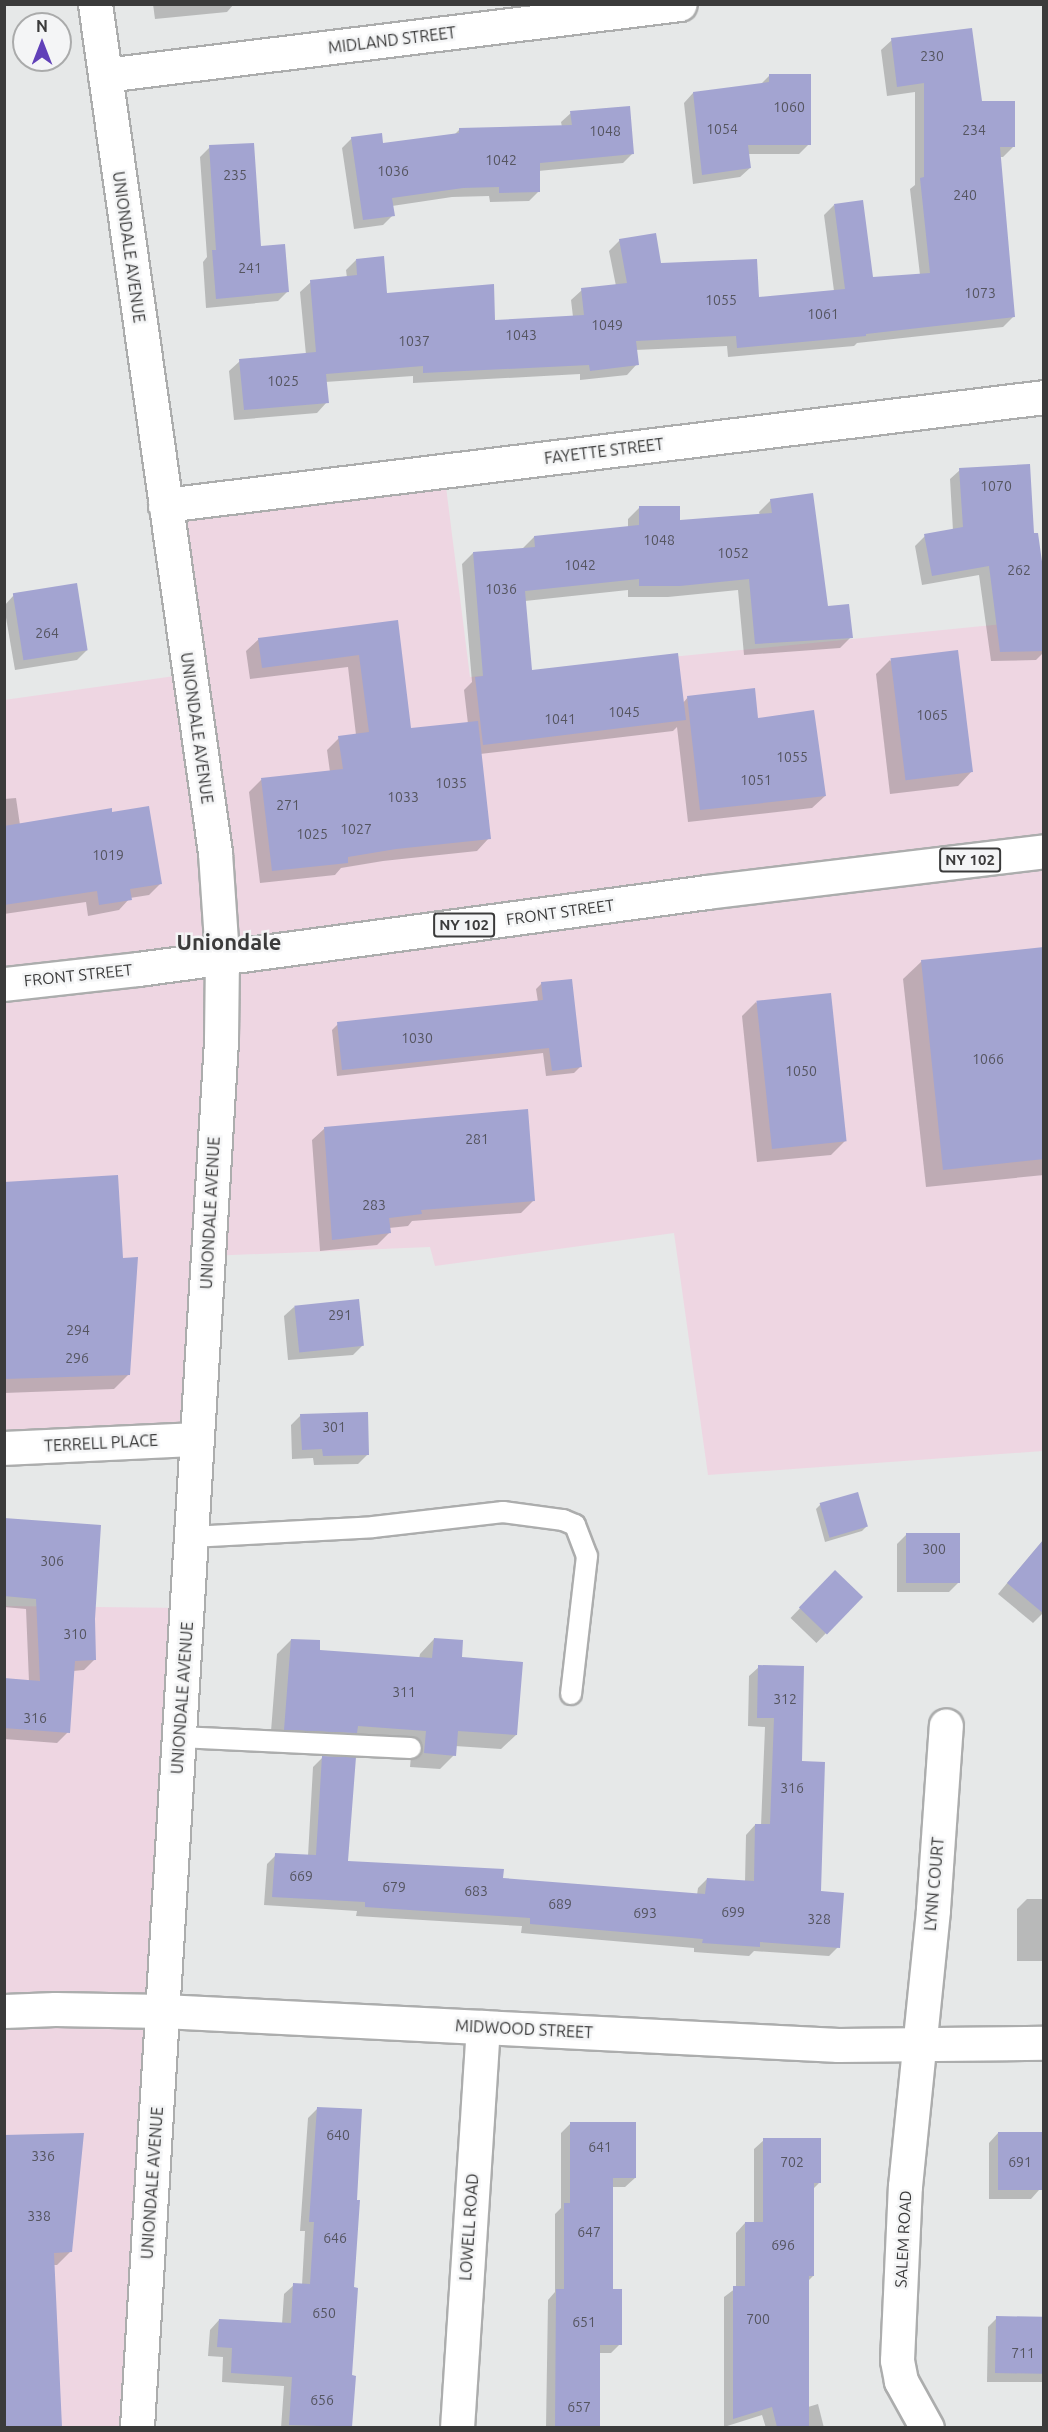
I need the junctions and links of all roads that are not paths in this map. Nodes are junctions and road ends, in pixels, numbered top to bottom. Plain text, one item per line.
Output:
1 (95, 4) edge
2 (680, 4) edge
3 (105, 75) junction
4 (1044, 397) edge
5 (165, 505) junction
6 (1044, 851) edge
7 (222, 957) junction
8 (4, 984) edge
9 (197, 1439) junction
10 (4, 1448) edge
11 (191, 1537) junction
12 (571, 1694) dead end
13 (946, 1725) dead end
14 (179, 1737) junction
15 (411, 1748) dead end
16 (4, 2011) edge
17 (163, 2011) junction
18 (483, 2027) junction
19 (918, 2043) junction
20 (1044, 2043) edge
21 (137, 2427) edge
22 (457, 2427) edge
23 (927, 2427) edge

1 - 3 street, UNIONDALE AVENUE
2 - 3 street, MIDLAND STREET
3 - 5 street, UNIONDALE AVENUE
4 - 5 street, FAYETTE STREET
5 - 7 street, UNIONDALE AVENUE
6 - 7 street, FRONT STREET / NY 102
7 - 8 street, FRONT STREET / NY 102
7 - 9 street, UNIONDALE AVENUE
9 - 10 street, TERRELL PLACE
9 - 11 street, UNIONDALE AVENUE
11 - 12 lane
11 - 14 street, UNIONDALE AVENUE
13 - 19 street, LYNN COURT
14 - 15 lane
14 - 17 street, UNIONDALE AVENUE
16 - 17 street, MIDWOOD STREET
17 - 18 street, MIDWOOD STREET
17 - 21 street, UNIONDALE AVENUE
18 - 19 street, MIDWOOD STREET
18 - 22 street, LOWELL ROAD
19 - 20 street, MIDWOOD STREET
19 - 23 street, SALEM ROAD

